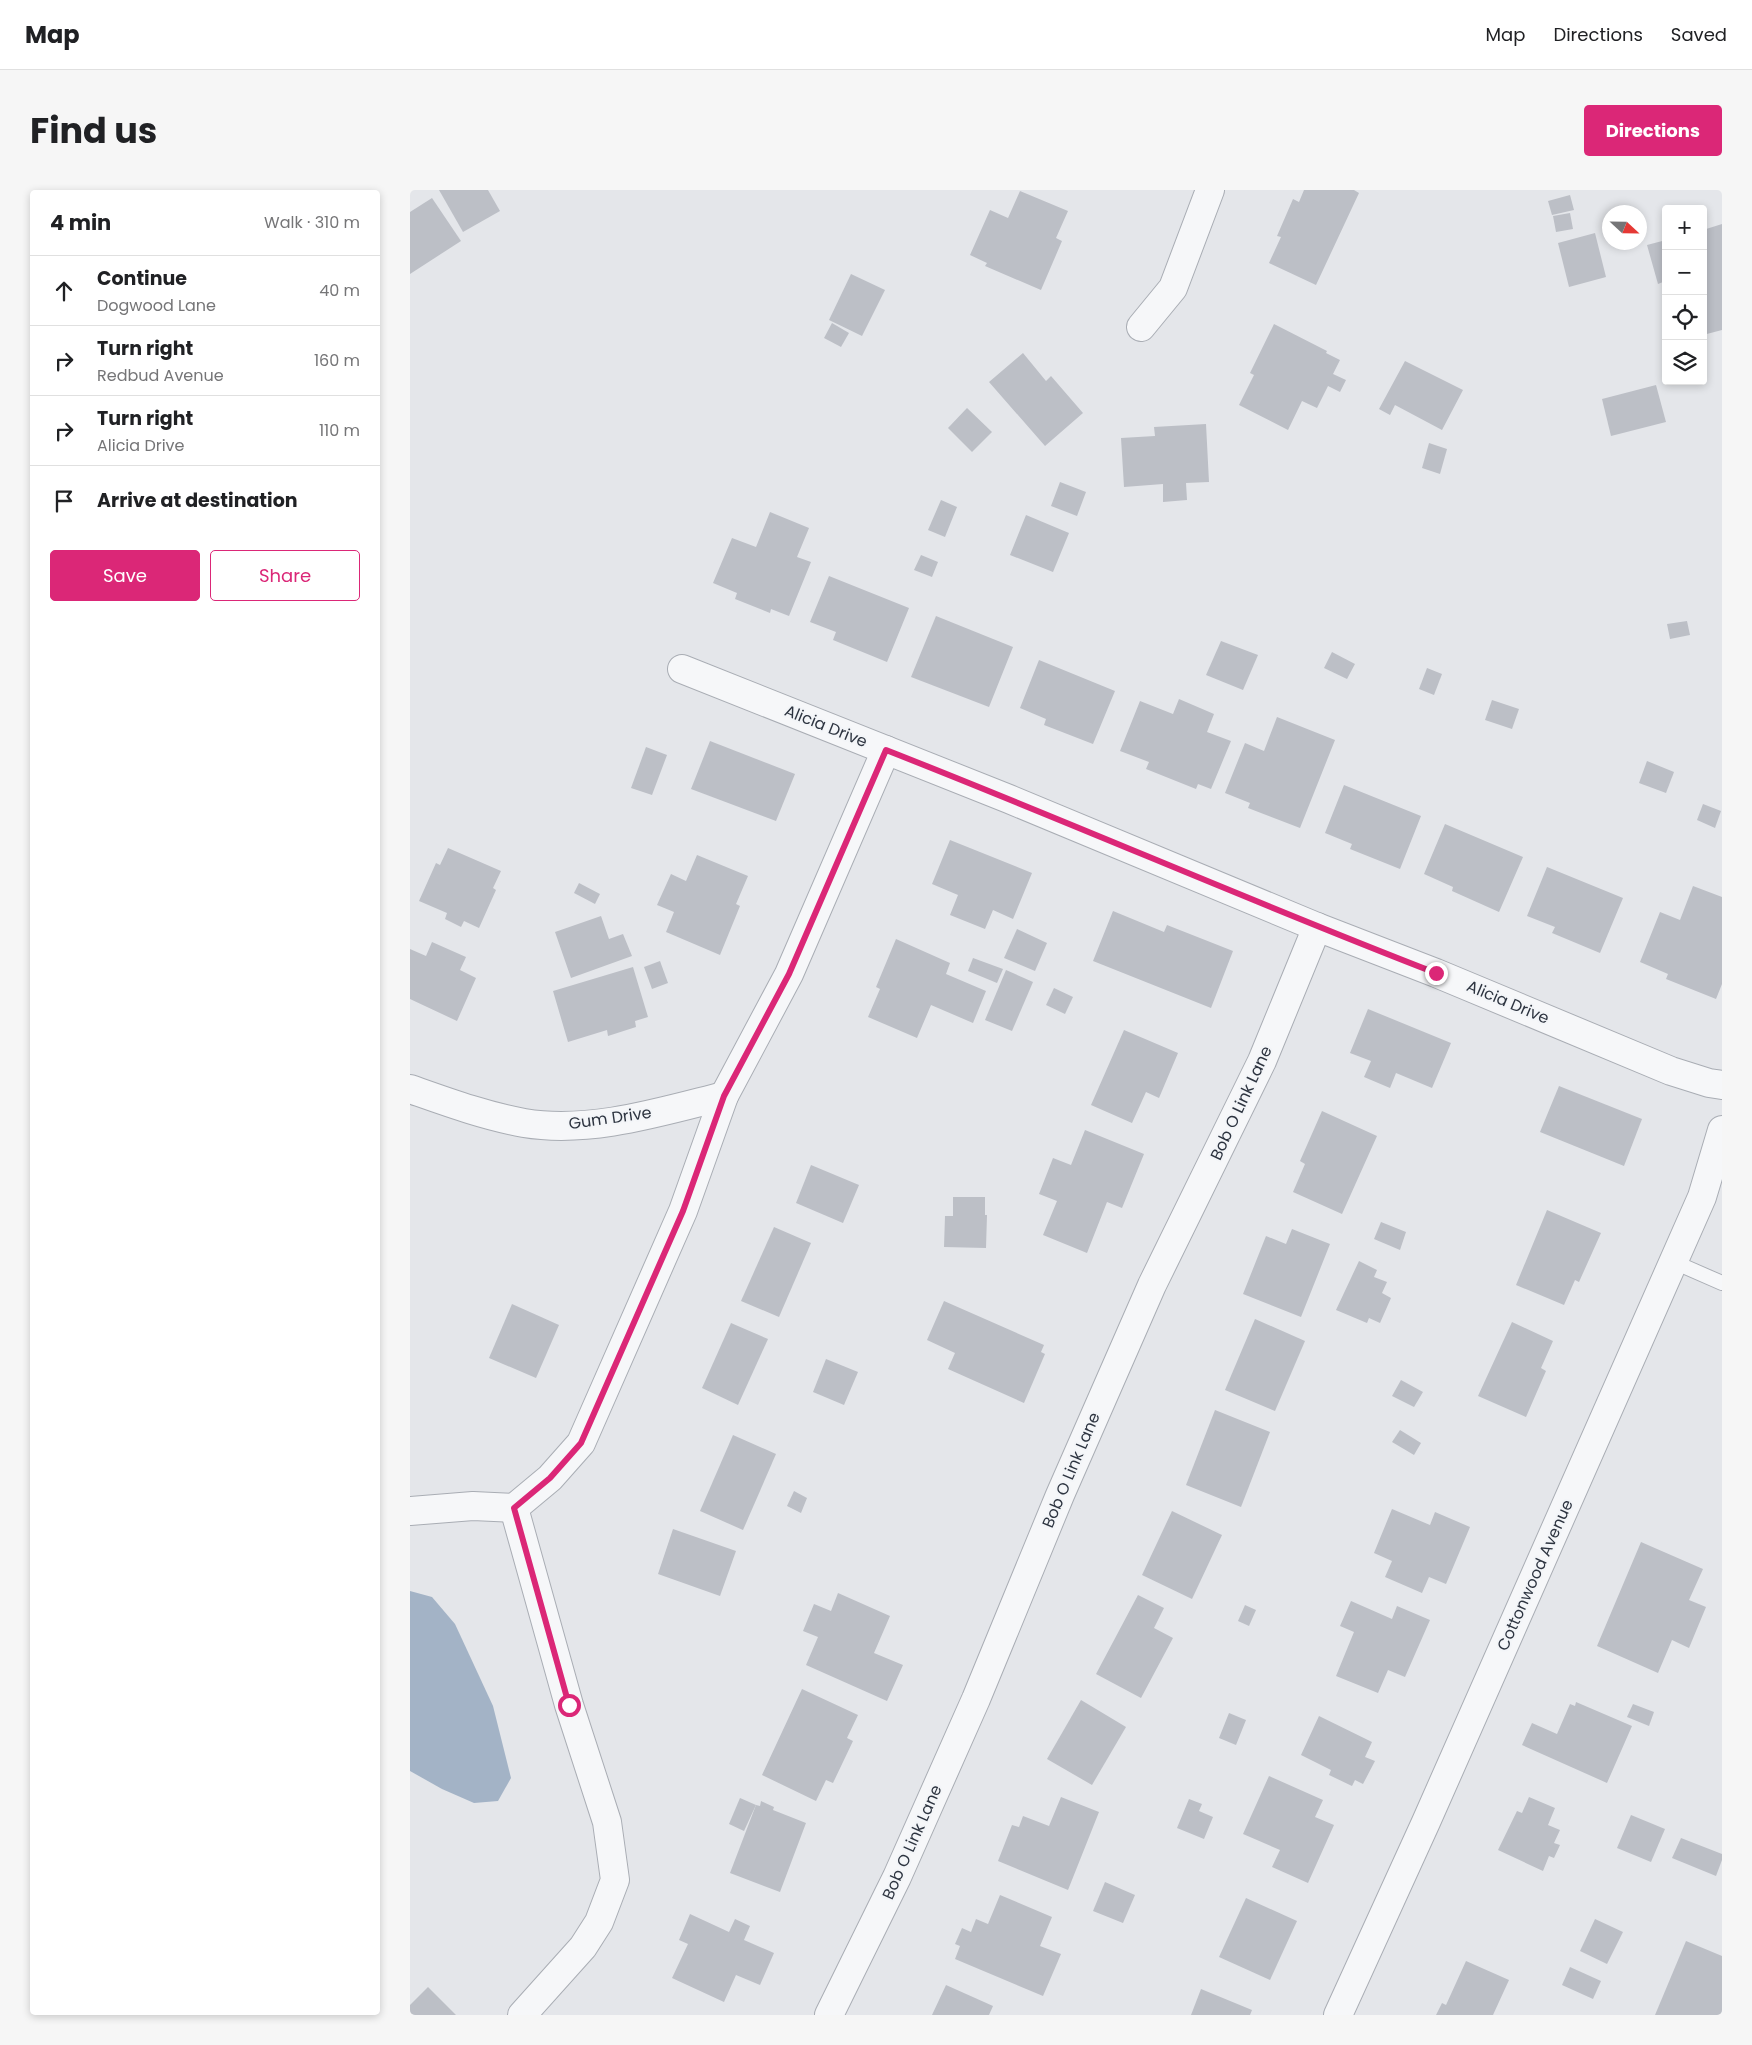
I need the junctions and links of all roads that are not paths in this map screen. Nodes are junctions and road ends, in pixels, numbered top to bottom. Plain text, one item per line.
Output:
1 (1210, 190) edge
2 (1141, 326) dead end
3 (682, 669) dead end
4 (886, 750) junction
5 (1317, 927) junction
6 (1722, 1084) edge
7 (410, 1089) edge
8 (724, 1096) junction
9 (1722, 1130) edge
10 (1715, 1178) edge
11 (1674, 1262) junction
12 (1722, 1283) edge
13 (514, 1508) junction
14 (410, 1511) edge
15 (522, 2015) edge
16 (829, 2015) edge
17 (1338, 2015) edge

1 - 2 street
3 - 4 street, Alicia Drive
4 - 5 street, Alicia Drive
4 - 8 street
5 - 6 street, Alicia Drive
5 - 16 street, Bob O Link Lane
7 - 8 street, Gum Drive
8 - 13 street
9 - 10 street, Cottonwood Avenue
10 - 11 street, Cottonwood Avenue
11 - 12 lane
11 - 17 street, Cottonwood Avenue
13 - 14 street
13 - 15 street

